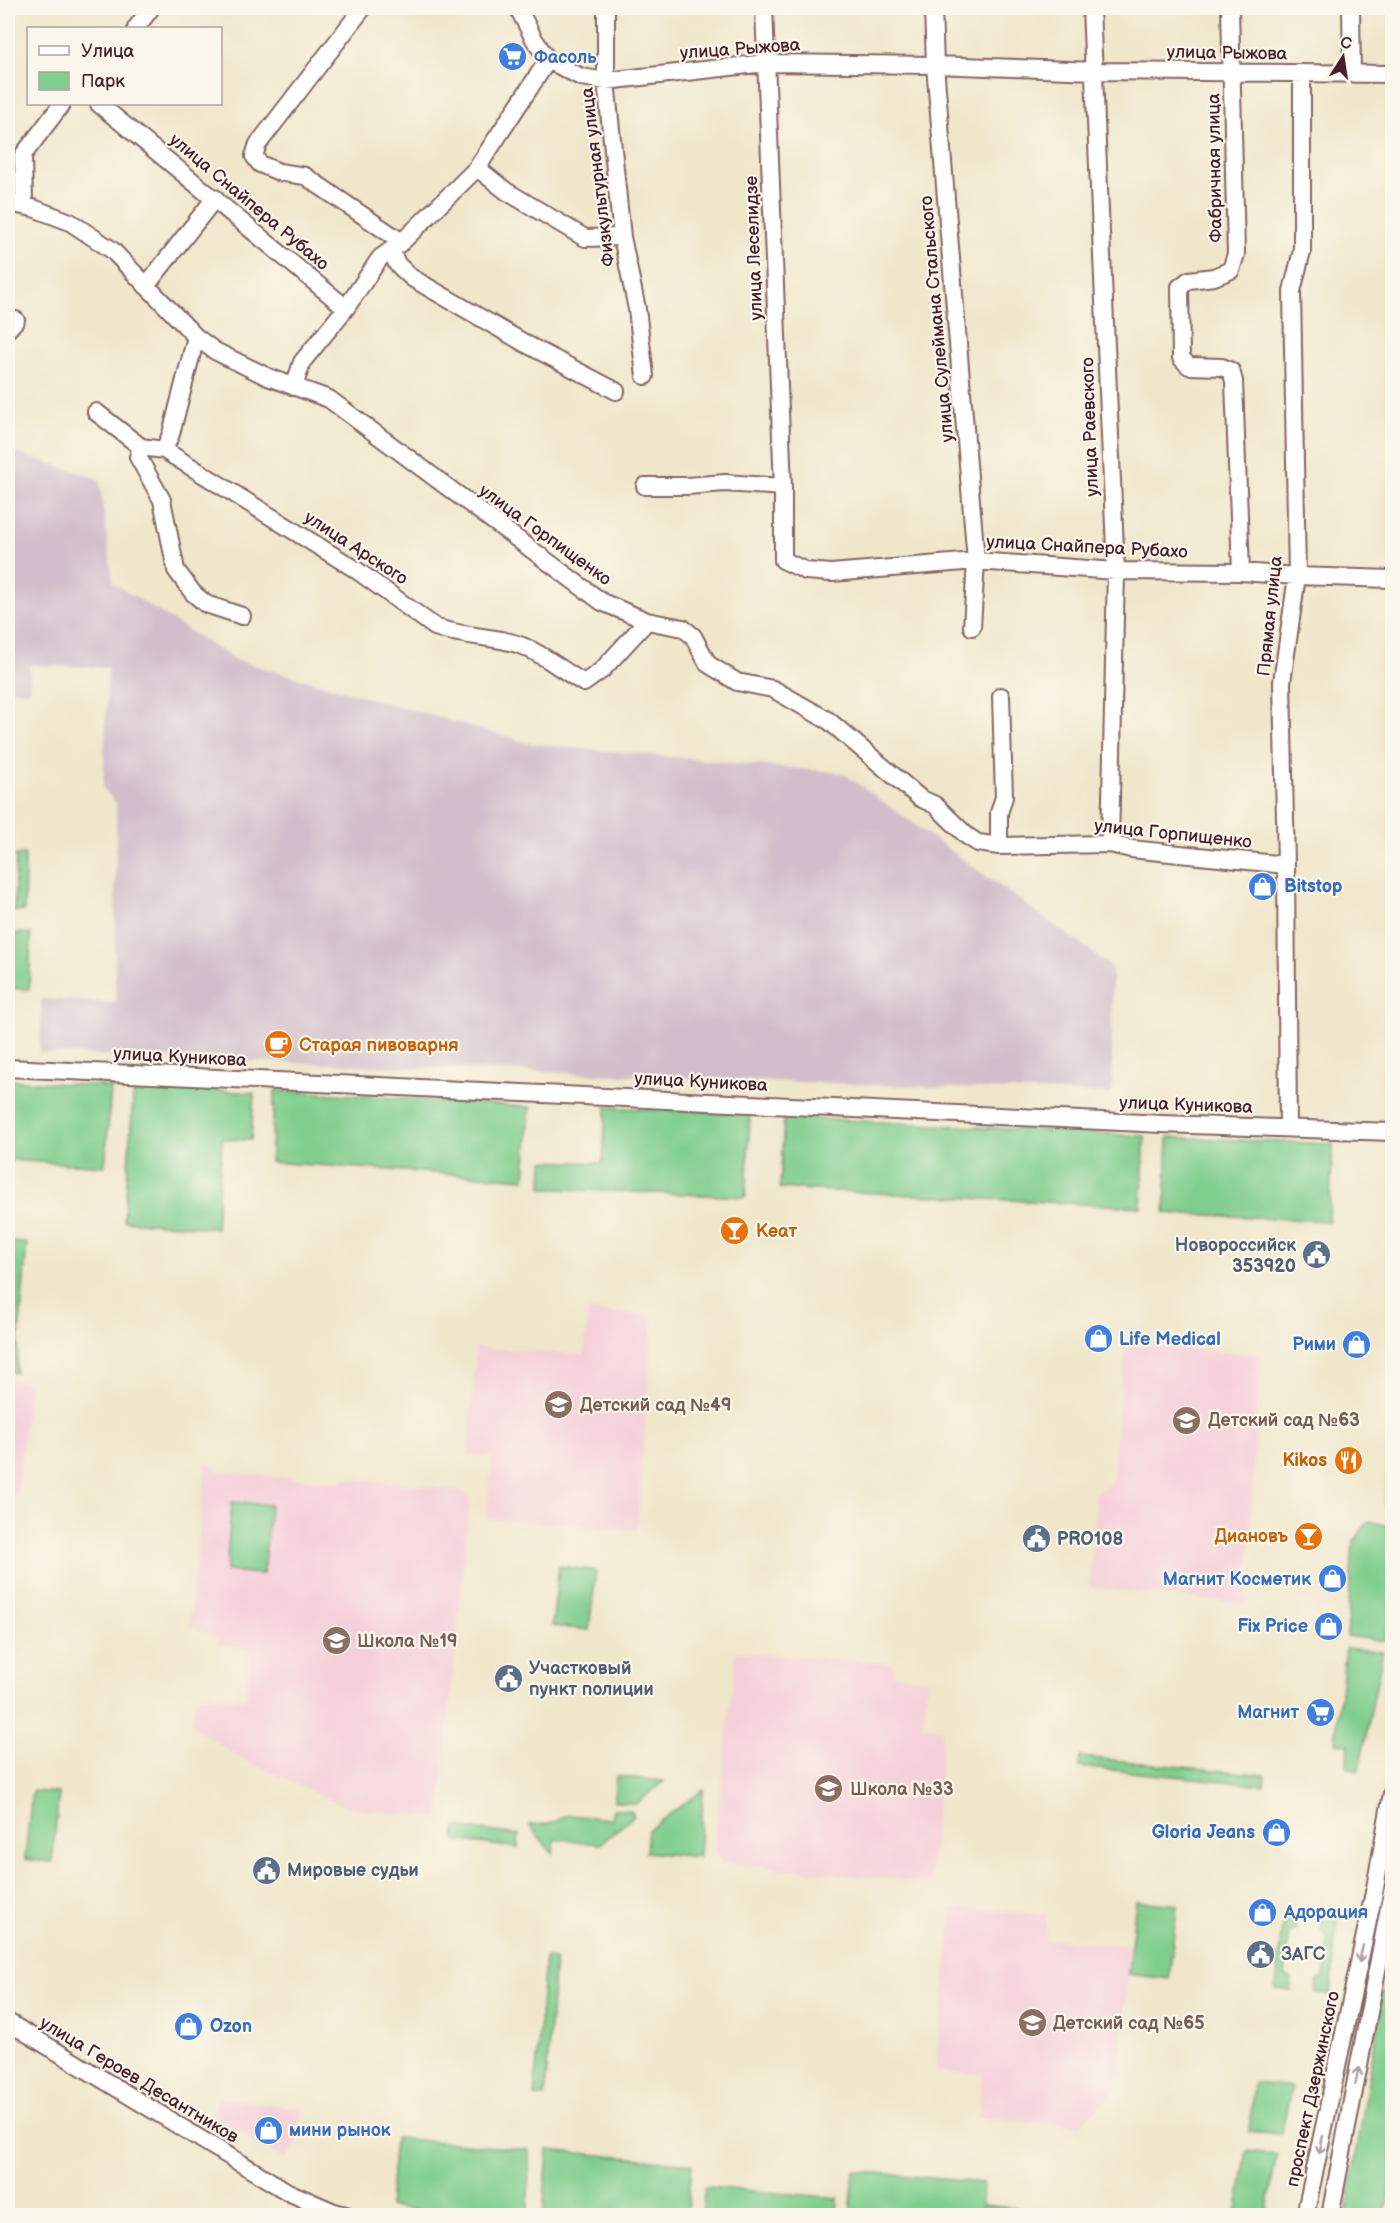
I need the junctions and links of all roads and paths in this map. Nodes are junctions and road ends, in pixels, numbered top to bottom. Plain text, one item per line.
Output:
1 (151, 8) edge
2 (363, 8) edge
3 (519, 8) edge
4 (606, 8) edge
5 (764, 8) edge
6 (933, 8) edge
7 (1091, 8) edge
8 (1230, 8) edge
9 (1351, 8) edge
10 (137, 27) edge
11 (548, 60) junction
12 (766, 63) junction
13 (936, 65) junction
14 (1095, 71) junction
15 (1232, 72) junction
16 (1302, 73) junction
17 (1352, 74) junction
18 (1392, 75) edge
19 (606, 81) junction
20 (61, 105) edge
21 (100, 105) edge
22 (477, 168) junction
23 (215, 198) junction
24 (16, 205) edge
25 (621, 237) junction
26 (397, 246) junction
27 (146, 286) junction
28 (346, 308) junction
29 (196, 337) junction
30 (645, 376) dead end
31 (294, 387) junction
32 (616, 391) dead end
33 (96, 412) dead end
34 (141, 447) junction
35 (164, 450) junction
36 (645, 486) dead end
37 (783, 487) junction
38 (783, 560) joint
39 (976, 561) junction
40 (1116, 571) junction
41 (1241, 572) junction
42 (1297, 576) junction
43 (1392, 579) edge
44 (242, 616) dead end
45 (647, 621) junction
46 (972, 627) dead end
47 (1001, 696) dead end
48 (1110, 844) junction
49 (999, 846) junction
50 (1287, 865) junction
51 (8, 1068) edge
52 (1288, 1128) junction
53 (1392, 1132) edge
54 (1392, 1793) edge
55 (1392, 1892) edge
56 (8, 2022) edge
57 (349, 2216) edge
58 (1305, 2216) edge
59 (1330, 2216) edge

1 - 10 street
2 - 26 street
3 - 11 street
4 - 19 street, Физкультурная улица
5 - 12 street, улица Леселидзе
6 - 13 street, улица Сулеймана Стальского
7 - 14 street, улица Раевского
8 - 15 street, Фабричная улица
9 - 17 street
11 - 19 street, улица Рыжова
11 - 22 street
12 - 13 street, улица Рыжова
12 - 19 street, улица Рыжова
12 - 37 street, улица Леселидзе
13 - 14 street, улица Рыжова
13 - 39 street, улица Сулеймана Стальского
14 - 15 street, улица Рыжова
14 - 40 street, улица Раевского
15 - 16 street, улица Рыжова
15 - 41 street, Фабричная улица
16 - 17 street, улица Рыжова
16 - 42 street, Прямая улица
17 - 18 street, улица Рыжова
19 - 25 street, Физкультурная улица
20 - 24 street
21 - 23 street, улица Снайпера Рубахо
22 - 25 street
22 - 26 street
23 - 27 street
23 - 28 street, улица Снайпера Рубахо
24 - 27 street, улица Горпищенко
25 - 30 street, Физкультурная улица
26 - 28 street
26 - 32 street
27 - 29 street, улица Горпищенко
28 - 31 street
29 - 31 street, улица Горпищенко
29 - 35 street
31 - 45 street, улица Горпищенко
33 - 34 street
34 - 35 street, улица Арского
34 - 44 street
35 - 45 street, улица Арского
36 - 37 street
37 - 38 street, улица Леселидзе
38 - 39 street, улица Снайпера Рубахо
39 - 40 street, улица Снайпера Рубахо
39 - 46 street, улица Сулеймана Стальского
40 - 41 street, улица Снайпера Рубахо
40 - 48 street, улица Раевского
41 - 42 street, улица Снайпера Рубахо
42 - 43 street, улица Снайпера Рубахо
42 - 50 street, Прямая улица
45 - 49 street, улица Горпищенко
47 - 49 street
48 - 49 street, улица Горпищенко
48 - 50 street, улица Горпищенко
50 - 52 street, Прямая улица
51 - 52 street, улица Куникова
52 - 53 street, улица Куникова
54 -> 58 street, проспект Дзержинского
59 -> 55 street
56 - 57 street, улица Героев Десантников

